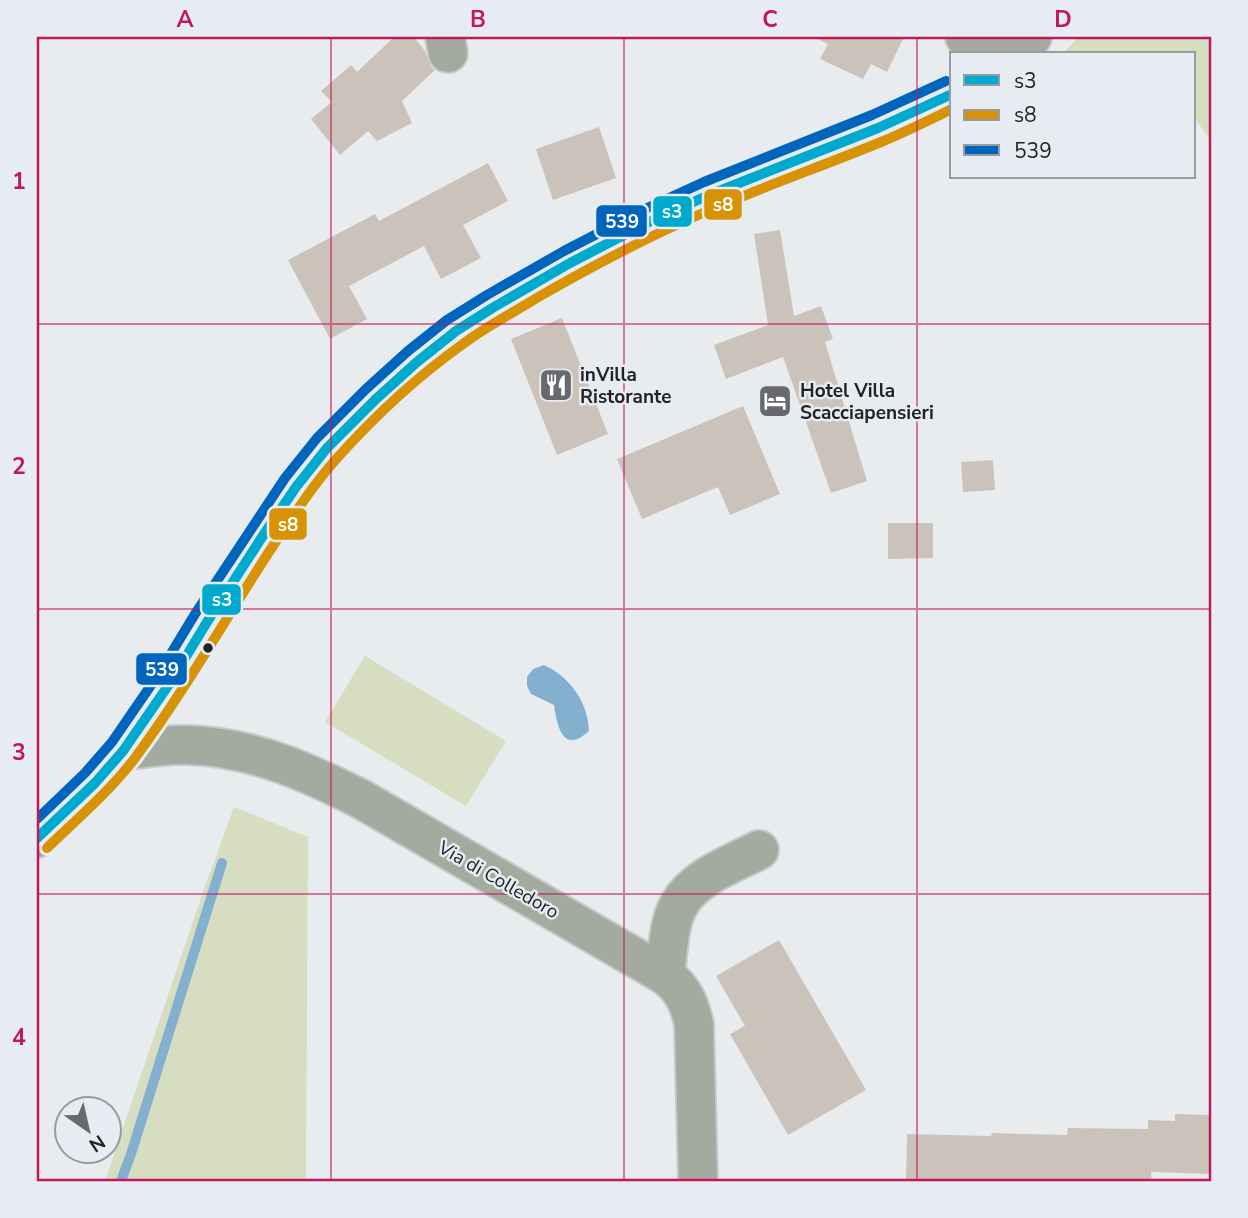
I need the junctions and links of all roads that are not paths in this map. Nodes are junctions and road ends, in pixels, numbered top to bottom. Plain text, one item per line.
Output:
1 (965, 37) edge
2 (1032, 37) edge
3 (984, 52) edge
4 (1013, 52) edge
5 (950, 95) edge
6 (123, 751) junction
7 (37, 838) edge
8 (759, 850) dead end
9 (665, 975) junction
10 (698, 1181) edge

1 - 3 street
2 - 4 street
5 - 6 street
6 - 7 street
6 - 9 street, Via di Colledoro
8 - 9 street
9 - 10 street, Via di Colledoro

